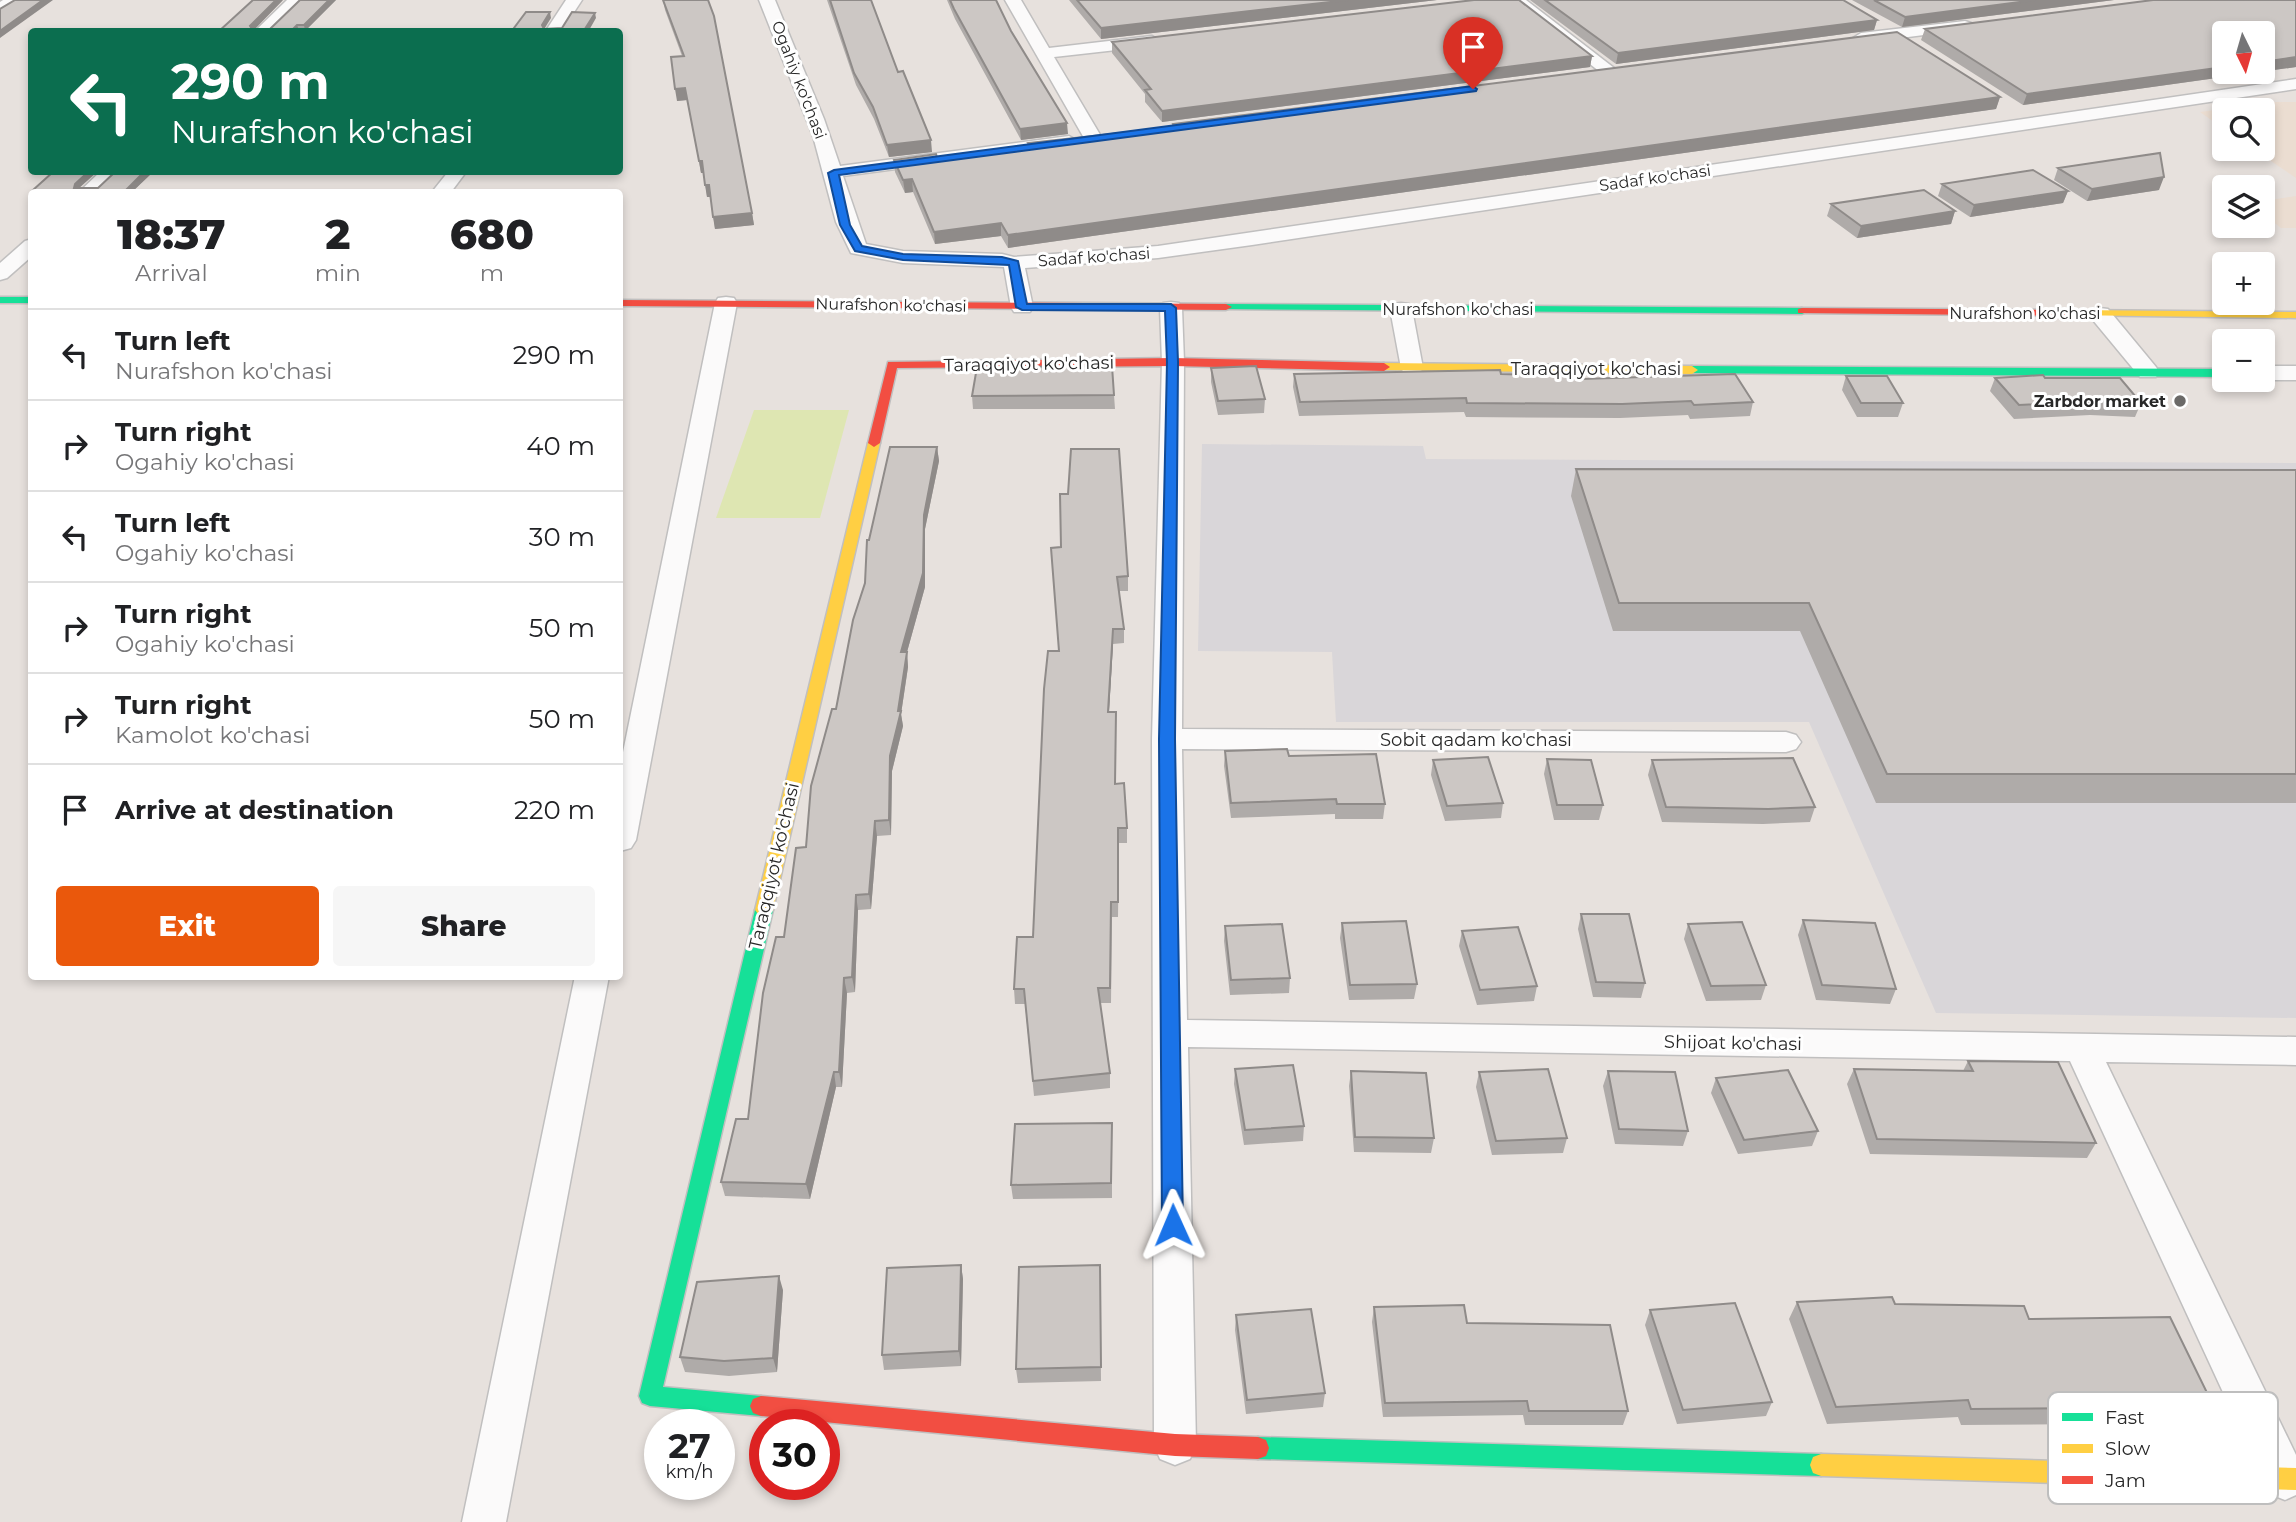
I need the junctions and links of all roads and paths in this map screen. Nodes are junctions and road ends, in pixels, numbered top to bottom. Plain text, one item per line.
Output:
1 (13, 0) edge
2 (296, 0) edge
3 (574, 0) edge
4 (767, 0) edge
5 (1013, 0) edge
6 (1516, 0) edge
7 (0, 9) edge
8 (1872, 20) edge
9 (1980, 24) edge
10 (266, 28) edge
11 (556, 28) edge
12 (1896, 34) junction
13 (1170, 38) edge
14 (1841, 41) edge
15 (1919, 48) edge
16 (1046, 53) junction
17 (1582, 74) edge
18 (2296, 84) edge
19 (2011, 107) dead end
20 (2034, 122) junction
21 (834, 173) junction
22 (108, 175) edge
23 (455, 175) edge
24 (91, 189) edge
25 (443, 189) edge
26 (28, 249) edge
27 (1014, 263) junction
28 (0, 274) edge
29 (0, 300) edge
30 (28, 300) edge
31 (623, 303) edge
32 (726, 303) junction
33 (1022, 307) junction
34 (1171, 308) junction
35 (1401, 309) junction
36 (2100, 314) junction
37 (2296, 314) edge
38 (1172, 362) junction
39 (1412, 368) junction
40 (2148, 372) junction
41 (2212, 373) edge
42 (2275, 373) edge
43 (2296, 373) edge
44 (1167, 739) junction
45 (1786, 742) dead end
46 (623, 825) edge
47 (591, 980) edge
48 (1170, 1033) junction
49 (2082, 1049) junction
50 (2296, 1051) edge
51 (2249, 1392) edge
52 (1175, 1445) junction
53 (2278, 1452) edge
54 (2048, 1472) edge
55 (2291, 1479) edge
56 (484, 1522) edge

1 - 7 street
2 - 10 street
3 - 11 street
4 - 21 street, Ogahiy ko'chasi
5 - 16 street
6 - 17 street
8 - 12 street
9 - 12 street
12 - 14 street
12 - 15 street
13 - 16 street
16 - 21 street
18 - 20 street, Sadaf ko'chasi
19 - 20 street
20 - 27 street, Sadaf ko'chasi
21 - 27 street, Ogahiy ko'chasi
22 - 24 street
23 - 25 street
26 - 28 street
27 - 33 street
29 - 30 street
31 - 32 street, Nurafshon ko'chasi
32 - 33 street, Nurafshon ko'chasi
32 - 46 street
33 - 34 street, Nurafshon ko'chasi
34 - 35 street, Nurafshon ko'chasi
34 - 38 street
35 - 36 street, Nurafshon ko'chasi
35 - 39 street
36 - 37 street, Nurafshon ko'chasi
36 - 40 street
38 - 39 street, Taraqqiyot ko'chasi
38 - 44 street
38 - 52 street, Taraqqiyot ko'chasi
39 - 40 street, Taraqqiyot ko'chasi
40 - 41 street, Taraqqiyot ko'chasi
42 - 43 street
44 - 45 street, Sobit qadam ko'chasi
44 - 48 street
47 - 56 street
48 - 49 street, Shijoat ko'chasi
48 - 52 street
49 - 50 street, Shijoat ko'chasi
49 - 51 street
52 - 54 street
53 - 55 street

